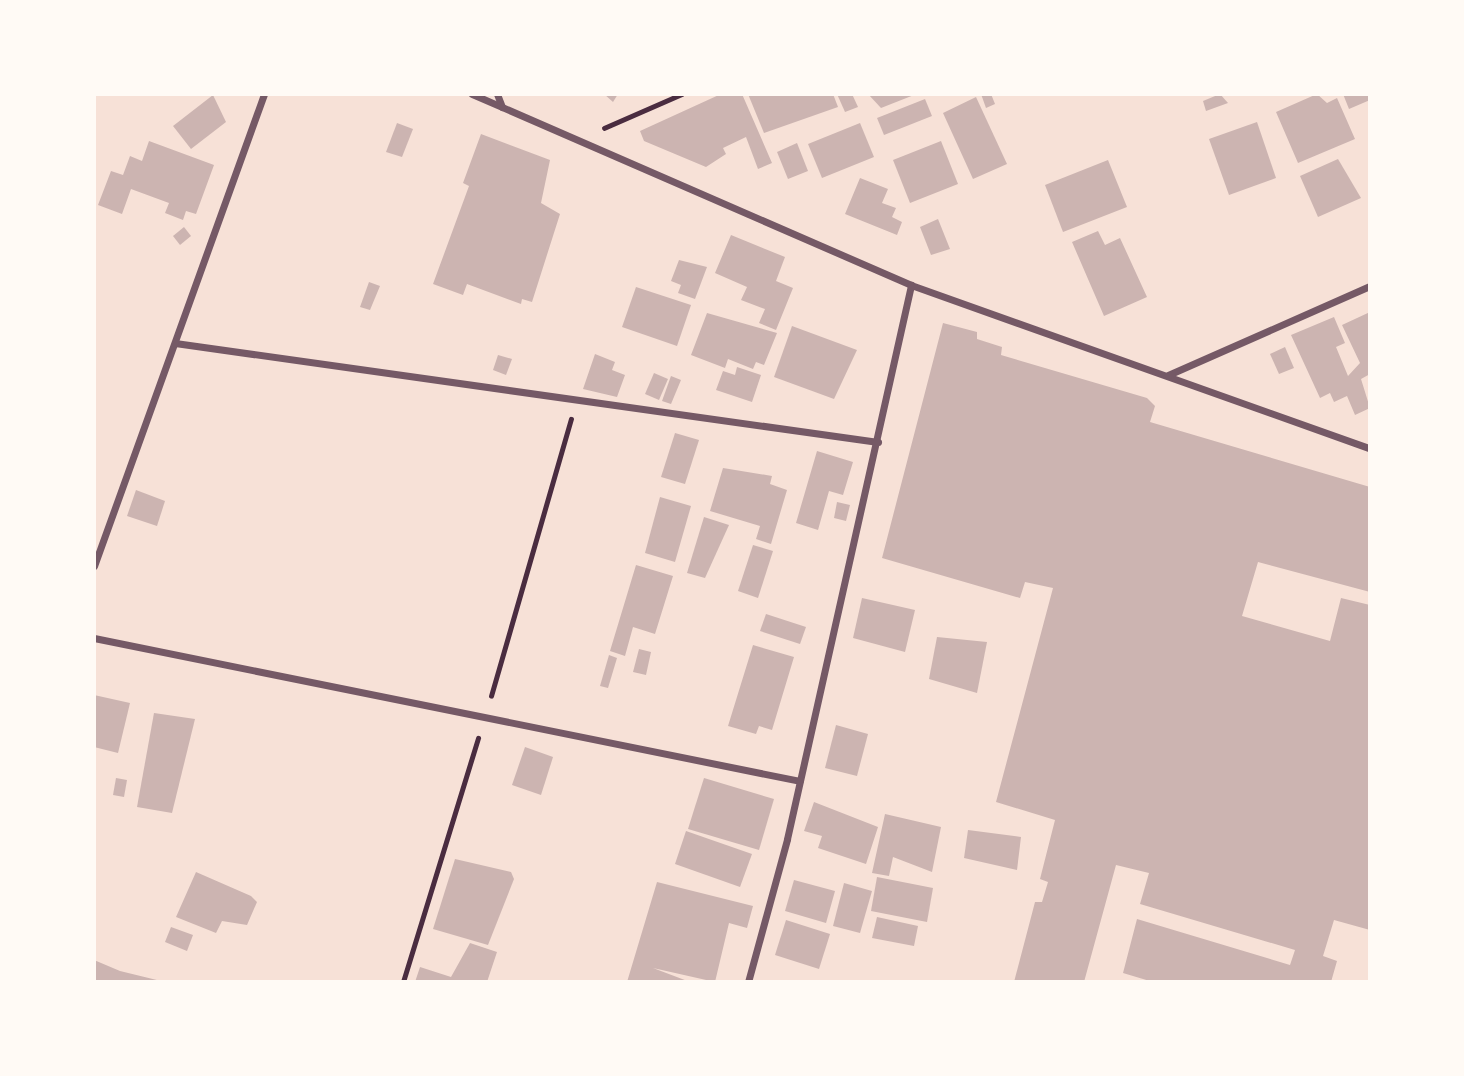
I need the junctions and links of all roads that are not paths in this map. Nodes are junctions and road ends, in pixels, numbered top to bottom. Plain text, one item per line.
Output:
1 (264, 94) edge
2 (472, 94) edge
3 (496, 94) edge
4 (502, 108) junction
5 (911, 285) junction
6 (1370, 286) edge
7 (175, 343) junction
8 (1167, 375) junction
9 (878, 442) junction
10 (1370, 448) edge
11 (94, 566) edge
12 (94, 638) edge
13 (800, 781) junction
14 (748, 982) edge

1 - 7 street
2 - 4 street
3 - 4 street
4 - 5 street
5 - 8 street
5 - 9 street
6 - 8 street
7 - 9 street
7 - 11 street
8 - 10 street
9 - 13 street
12 - 13 street
13 - 14 street

